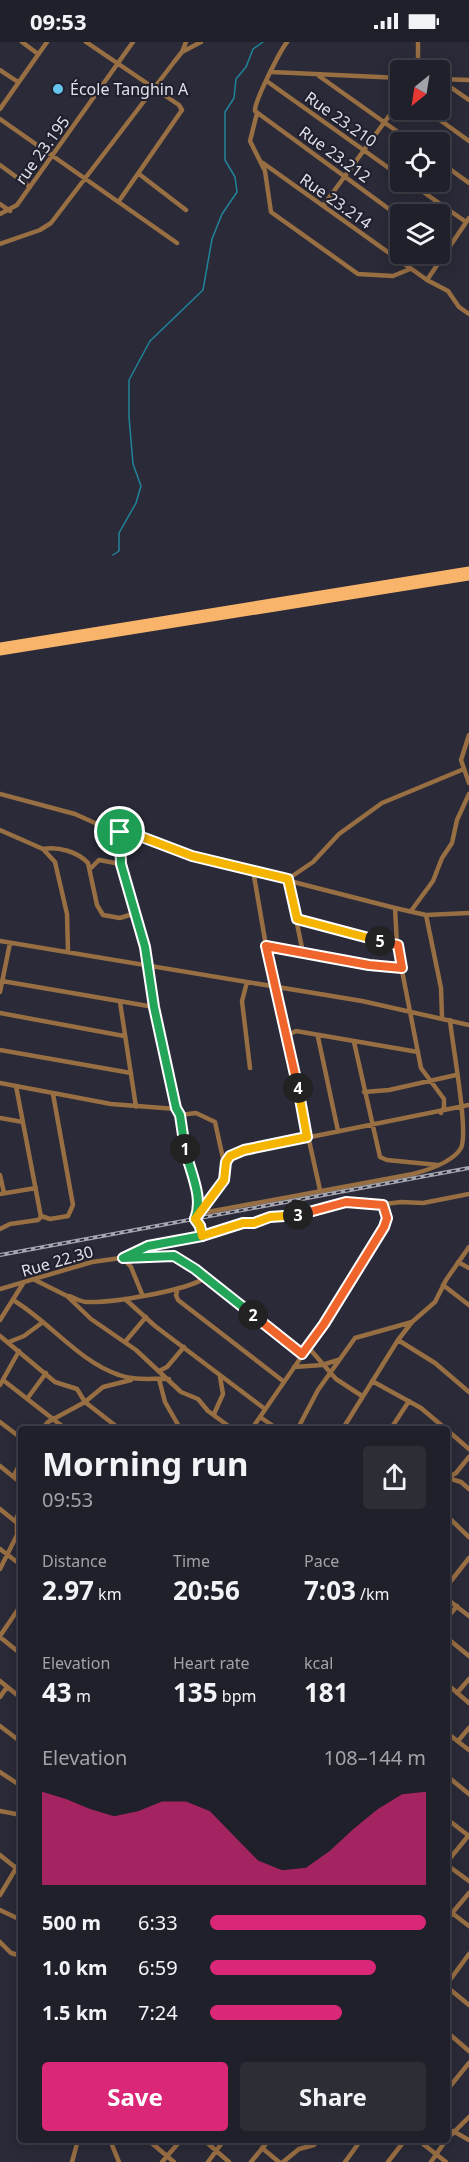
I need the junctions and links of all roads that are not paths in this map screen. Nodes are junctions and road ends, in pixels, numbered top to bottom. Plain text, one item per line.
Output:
1 (22, 42) edge
2 (47, 42) edge
3 (87, 42) edge
4 (134, 42) edge
5 (186, 42) edge
6 (201, 42) edge
7 (287, 42) edge
8 (418, 42) edge
9 (182, 52) junction
10 (38, 54) junction
11 (418, 60) edge
12 (117, 65) junction
13 (0, 70) edge
14 (272, 72) junction
15 (318, 75) junction
16 (390, 78) edge
17 (450, 79) edge
18 (469, 80) edge
19 (18, 82) junction
20 (268, 82) junction
21 (450, 86) edge
22 (152, 88) junction
23 (469, 100) edge
24 (0, 109) edge
25 (256, 112) junction
26 (390, 117) edge
27 (0, 118) edge
28 (440, 120) edge
29 (386, 123) junction
30 (398, 132) edge
31 (469, 141) edge
32 (364, 150) junction
33 (53, 155) junction
34 (261, 162) junction
35 (0, 165) edge
36 (390, 169) edge
37 (450, 169) edge
38 (139, 174) junction
39 (83, 177) junction
40 (345, 177) junction
41 (469, 183) edge
42 (30, 187) junction
43 (424, 192) edge
44 (119, 201) junction
45 (0, 204) edge
46 (323, 206) junction
47 (186, 210) dead end
48 (390, 210) edge
49 (10, 211) junction
50 (0, 214) edge
51 (467, 220) edge
52 (177, 243) dead end
53 (0, 244) edge
54 (450, 245) edge
55 (437, 264) edge
56 (410, 269) junction
57 (427, 280) junction
58 (469, 314) edge
59 (469, 570) edge
60 (469, 577) edge
61 (0, 646) edge
62 (0, 652) edge
63 (469, 735) edge
64 (464, 769) junction
65 (469, 783) edge
66 (0, 794) edge
67 (469, 794) edge
68 (0, 799) edge
69 (0, 830) edge
70 (120, 832) junction
71 (43, 849) junction
72 (121, 864) junction
73 (91, 868) junction
74 (253, 870) junction
75 (288, 879) junction
76 (395, 908) junction
77 (411, 911) junction
78 (469, 912) edge
79 (136, 913) junction
80 (426, 915) junction
81 (297, 919) junction
82 (0, 941) edge
83 (10, 943) junction
84 (398, 945) junction
85 (266, 946) junction
86 (68, 951) junction
87 (303, 953) junction
88 (149, 968) junction
89 (402, 968) junction
90 (3, 981) junction
91 (247, 982) junction
92 (275, 987) junction
93 (0, 992) edge
94 (120, 1002) junction
95 (154, 1007) junction
96 (0, 1013) edge
97 (412, 1013) junction
98 (442, 1017) junction
99 (450, 1020) junction
100 (469, 1025) edge
101 (124, 1036) junction
102 (318, 1036) junction
103 (289, 1041) junction
104 (354, 1042) junction
105 (0, 1050) edge
106 (418, 1052) junction
107 (250, 1068) dead end
108 (131, 1073) junction
109 (456, 1075) junction
110 (432, 1081) junction
111 (0, 1083) edge
112 (16, 1086) junction
113 (364, 1092) junction
114 (53, 1094) junction
115 (469, 1105) edge
116 (136, 1107) junction
117 (176, 1108) junction
118 (463, 1108) junction
119 (441, 1113) junction
120 (180, 1115) junction
121 (0, 1118) edge
122 (23, 1122) junction
123 (372, 1125) junction
124 (338, 1131) junction
125 (307, 1137) junction
126 (438, 1165) junction
127 (225, 1166) junction
128 (0, 1175) edge
129 (36, 1188) junction
130 (320, 1190) junction
131 (2, 1193) edge
132 (469, 1194) edge
133 (383, 1205) junction
134 (198, 1215) junction
135 (41, 1216) junction
136 (0, 1229) edge
137 (202, 1236) junction
138 (469, 1247) edge
139 (123, 1258) junction
140 (134, 1259) junction
141 (458, 1262) junction
142 (131, 1266) junction
143 (469, 1268) edge
144 (205, 1278) junction
145 (33, 1279) junction
146 (25, 1282) junction
147 (443, 1286) junction
148 (178, 1288) junction
149 (0, 1289) edge
150 (142, 1294) junction
151 (67, 1296) junction
152 (125, 1299) junction
153 (13, 1300) junction
154 (469, 1305) edge
155 (146, 1317) junction
156 (0, 1320) edge
157 (43, 1322) junction
158 (411, 1322) junction
159 (0, 1336) edge
160 (398, 1340) junction
161 (9, 1342) junction
162 (125, 1342) junction
163 (184, 1347) junction
164 (308, 1347) junction
165 (19, 1351) junction
166 (302, 1354) junction
167 (339, 1359) junction
168 (322, 1365) junction
169 (294, 1367) junction
170 (159, 1371) junction
171 (46, 1373) junction
172 (330, 1373) junction
173 (219, 1374) junction
174 (159, 1378) junction
175 (135, 1379) junction
176 (169, 1379) junction
177 (283, 1381) junction
178 (372, 1381) junction
179 (2, 1383) edge
180 (469, 1392) edge
181 (362, 1396) junction
182 (27, 1399) junction
183 (410, 1401) junction
184 (85, 1402) junction
185 (265, 1409) junction
186 (214, 1414) junction
187 (260, 1417) junction
188 (54, 1419) junction
189 (0, 1422) edge
190 (112, 1425) edge
191 (46, 1426) edge
192 (62, 1426) edge
193 (179, 1426) edge
194 (229, 1426) edge
195 (254, 1426) edge
196 (273, 1426) edge
197 (299, 1426) edge
198 (344, 1426) edge
199 (393, 1426) edge
200 (442, 1426) edge
201 (450, 1433) edge
202 (18, 1436) edge
203 (469, 1449) edge
204 (469, 1457) edge
205 (0, 1466) edge
206 (18, 1467) edge
207 (14, 1476) junction
208 (450, 1476) edge
209 (450, 1479) edge
210 (18, 1480) edge
211 (469, 1489) edge
212 (0, 1509) edge
213 (450, 1519) edge
214 (18, 1523) edge
215 (18, 1530) edge
216 (469, 1537) edge
217 (0, 1549) edge
218 (9, 1556) junction
219 (469, 1558) edge
220 (18, 1562) edge
221 (0, 1569) edge
222 (450, 1582) edge
223 (450, 1601) edge
224 (457, 1606) junction
225 (18, 1610) edge
226 (450, 1614) edge
227 (469, 1615) edge
228 (0, 1637) edge
229 (450, 1640) edge
230 (18, 1652) edge
231 (468, 1654) edge
232 (469, 1679) edge
233 (0, 1682) edge
234 (7, 1687) junction
235 (450, 1688) edge
236 (457, 1693) junction
237 (18, 1696) edge
238 (0, 1697) edge
239 (469, 1703) edge
240 (0, 1726) edge
241 (469, 1728) edge
242 (450, 1735) edge
243 (18, 1740) edge
244 (458, 1741) junction
245 (469, 1750) edge
246 (1, 1775) edge
247 (450, 1778) edge
248 (18, 1784) edge
249 (469, 1794) edge
250 (0, 1811) edge
251 (18, 1814) edge
252 (450, 1821) edge
253 (469, 1835) edge
254 (0, 1855) edge
255 (450, 1859) edge
256 (18, 1865) edge
257 (450, 1865) edge
258 (16, 1868) junction
259 (469, 1881) edge
260 (469, 1893) edge
261 (0, 1895) edge
262 (0, 1910) edge
263 (452, 1913) junction
264 (450, 1915) edge
265 (18, 1919) edge
266 (469, 1926) edge
267 (0, 1942) edge
268 (18, 1955) edge
269 (468, 1958) edge
270 (450, 1982) edge
271 (450, 1989) edge
272 (469, 2005) edge
273 (450, 2035) edge
274 (469, 2051) edge
275 (469, 2063) edge
276 (450, 2086) edge
277 (469, 2117) edge
278 (453, 2131) junction
279 (450, 2136) edge
280 (469, 2140) edge
281 (77, 2143) edge
282 (111, 2143) edge
283 (152, 2143) edge
284 (179, 2143) edge
285 (208, 2143) edge
286 (222, 2143) edge
287 (266, 2143) edge
288 (316, 2143) edge
289 (359, 2143) edge
290 (403, 2143) edge
291 (421, 2143) edge
292 (445, 2143) edge
293 (262, 2148) junction
294 (217, 2150) junction
295 (168, 2157) junction
296 (434, 2159) edge
297 (72, 2162) edge
298 (119, 2162) edge
299 (162, 2162) edge
300 (174, 2162) edge
301 (208, 2162) edge
302 (230, 2162) edge
303 (251, 2162) edge
304 (281, 2162) edge
305 (345, 2162) edge
306 (388, 2162) edge
307 (446, 2162) edge

1 - 10 street
2 - 10 street
3 - 12 street
4 - 12 street, rue 23.195
5 - 9 street
6 - 9 street
7 - 14 street
8 - 11 street
9 - 22 street
10 - 19 street
12 - 22 street
12 - 33 street, rue 23.195
13 - 19 street
14 - 15 street
14 - 20 street
15 - 16 street
15 - 29 street
17 - 18 street
19 - 24 street
20 - 25 street
20 - 32 street, Rue 23.210
21 - 23 street
22 - 38 street
22 - 39 street
25 - 34 street
25 - 40 street, Rue 23.212
26 - 29 street
27 - 33 street
28 - 31 street
29 - 30 street
29 - 32 street
32 - 36 street, Rue 23.210
32 - 40 street
33 - 39 street
33 - 42 street, rue 23.195
34 - 46 street, Rue 23.214
34 - 56 street
35 - 42 street
37 - 41 street
38 - 44 street
38 - 47 street
39 - 44 street
39 - 53 street
40 - 46 street
40 - 48 street, Rue 23.212
42 - 49 street, rue 23.195
43 - 51 street
44 - 52 street
45 - 49 street
46 - 56 street, Rue 23.214
49 - 50 street
51 - 54 street
55 - 57 street
56 - 57 street, Rue 23.214
57 - 58 street, Rue 23.214
59 - 61 main road
60 - 62 main road
63 - 64 street
64 - 65 street
64 - 75 street
66 - 68 street
66 - 70 street
67 - 77 street
69 - 71 street
70 - 72 street
70 - 74 street
71 - 73 street
71 - 86 street
72 - 73 street
72 - 79 street
73 - 79 street
74 - 75 street
74 - 85 street
75 - 76 street
75 - 81 street
76 - 77 street
76 - 84 street
77 - 80 street
78 - 80 street
79 - 88 street
80 - 98 street
81 - 84 street
81 - 87 street
82 - 83 street
83 - 86 street
83 - 90 street
84 - 89 street
85 - 87 street
85 - 92 street
86 - 88 street
87 - 89 street
88 - 91 street
88 - 95 street
89 - 97 street
90 - 93 street
90 - 94 street
91 - 92 street
91 - 107 street
92 - 97 street
92 - 103 street
94 - 95 street
94 - 101 street
95 - 117 street
96 - 101 street
97 - 98 street
97 - 106 street
98 - 99 street
99 - 100 street
99 - 109 street
101 - 108 street
102 - 103 street
102 - 104 street
102 - 124 street
103 - 125 street
104 - 106 street
104 - 113 street
105 - 108 street
106 - 110 street
108 - 116 street
109 - 110 street
109 - 118 street
110 - 113 street
110 - 119 street
111 - 112 street
112 - 114 street
112 - 122 street
113 - 123 street
114 - 116 street
114 - 135 street
115 - 118 street
116 - 117 street
117 - 120 street
118 - 119 street
118 - 126 street
119 - 123 street
120 - 127 street
120 - 134 street
121 - 122 street
122 - 129 street
123 - 124 street
123 - 126 street
124 - 125 street
125 - 127 street
125 - 130 street
126 - 130 street
127 - 134 street
128 - 131 street
129 - 131 street
129 - 135 street
130 - 134 street
132 - 133 street, Rue 22.30
133 - 137 street, Rue 22.30
133 - 164 street
134 - 137 street
135 - 136 street
137 - 139 street, Rue 22.30
138 - 141 street
139 - 140 street
139 - 142 street
139 - 145 street, Rue 22.30
140 - 142 street
140 - 144 street
141 - 143 street
141 - 147 street
142 - 150 street
144 - 148 street
144 - 166 street
145 - 146 street, Rue 22.30
145 - 151 street
146 - 149 street, Rue 22.30
146 - 153 street
147 - 154 street
147 - 158 street
148 - 150 street
148 - 177 street
150 - 152 street
151 - 152 street
151 - 162 street
152 - 155 street
153 - 156 street
153 - 157 street
155 - 162 street
155 - 163 street
157 - 161 street
157 - 175 street
158 - 160 street
158 - 167 street
159 - 161 street
160 - 178 street
160 - 180 street
161 - 165 street
162 - 170 street
163 - 170 street
163 - 173 street
164 - 166 street
164 - 168 street
165 - 171 street
165 - 179 street
166 - 169 street
167 - 168 street
167 - 172 street
168 - 169 street
168 - 172 street
169 - 177 street
170 - 176 street
171 - 182 street
171 - 184 street
172 - 181 street
172 - 197 street
173 - 185 street
173 - 186 street
174 - 175 street
174 - 176 street
174 - 193 street
175 - 184 street
176 - 186 street
177 - 185 street
178 - 181 street
178 - 183 street
179 - 182 street
181 - 198 street
182 - 188 street
183 - 199 street
183 - 200 street
184 - 188 street
184 - 190 street
185 - 187 street
186 - 194 street
187 - 195 street
187 - 196 street
188 - 191 street
188 - 192 street
189 - 202 street
201 - 203 street
204 - 208 street
205 - 207 street
206 - 207 street
207 - 210 street
209 - 211 street
212 - 214 street
213 - 216 street
215 - 218 street
217 - 218 street
218 - 220 street
218 - 221 street
219 - 222 street
223 - 224 street
224 - 226 street
224 - 227 street
225 - 228 street
228 - 230 street
229 - 231 street
232 - 236 street
233 - 234 street
234 - 237 street
234 - 238 street
235 - 236 street
236 - 239 street
240 - 243 street
241 - 244 street
242 - 244 street
244 - 245 street
246 - 248 street
247 - 249 street
250 - 251 street
252 - 253 street
253 - 255 street
254 - 258 street
256 - 258 street
257 - 259 street
258 - 261 street
260 - 263 street
262 - 265 street
263 - 264 street
263 - 266 street
267 - 268 street
269 - 270 street
271 - 272 street
273 - 274 street
275 - 276 street
277 - 278 street
278 - 279 street
278 - 280 street
281 - 297 street
282 - 298 street
283 - 295 street
284 - 295 street
285 - 294 street
286 - 294 street
287 - 293 street
288 - 304 street
289 - 305 street
290 - 306 street
291 - 296 street
292 - 296 street
293 - 303 street
293 - 304 street
294 - 301 street
294 - 302 street
295 - 299 street
295 - 300 street
296 - 307 street

